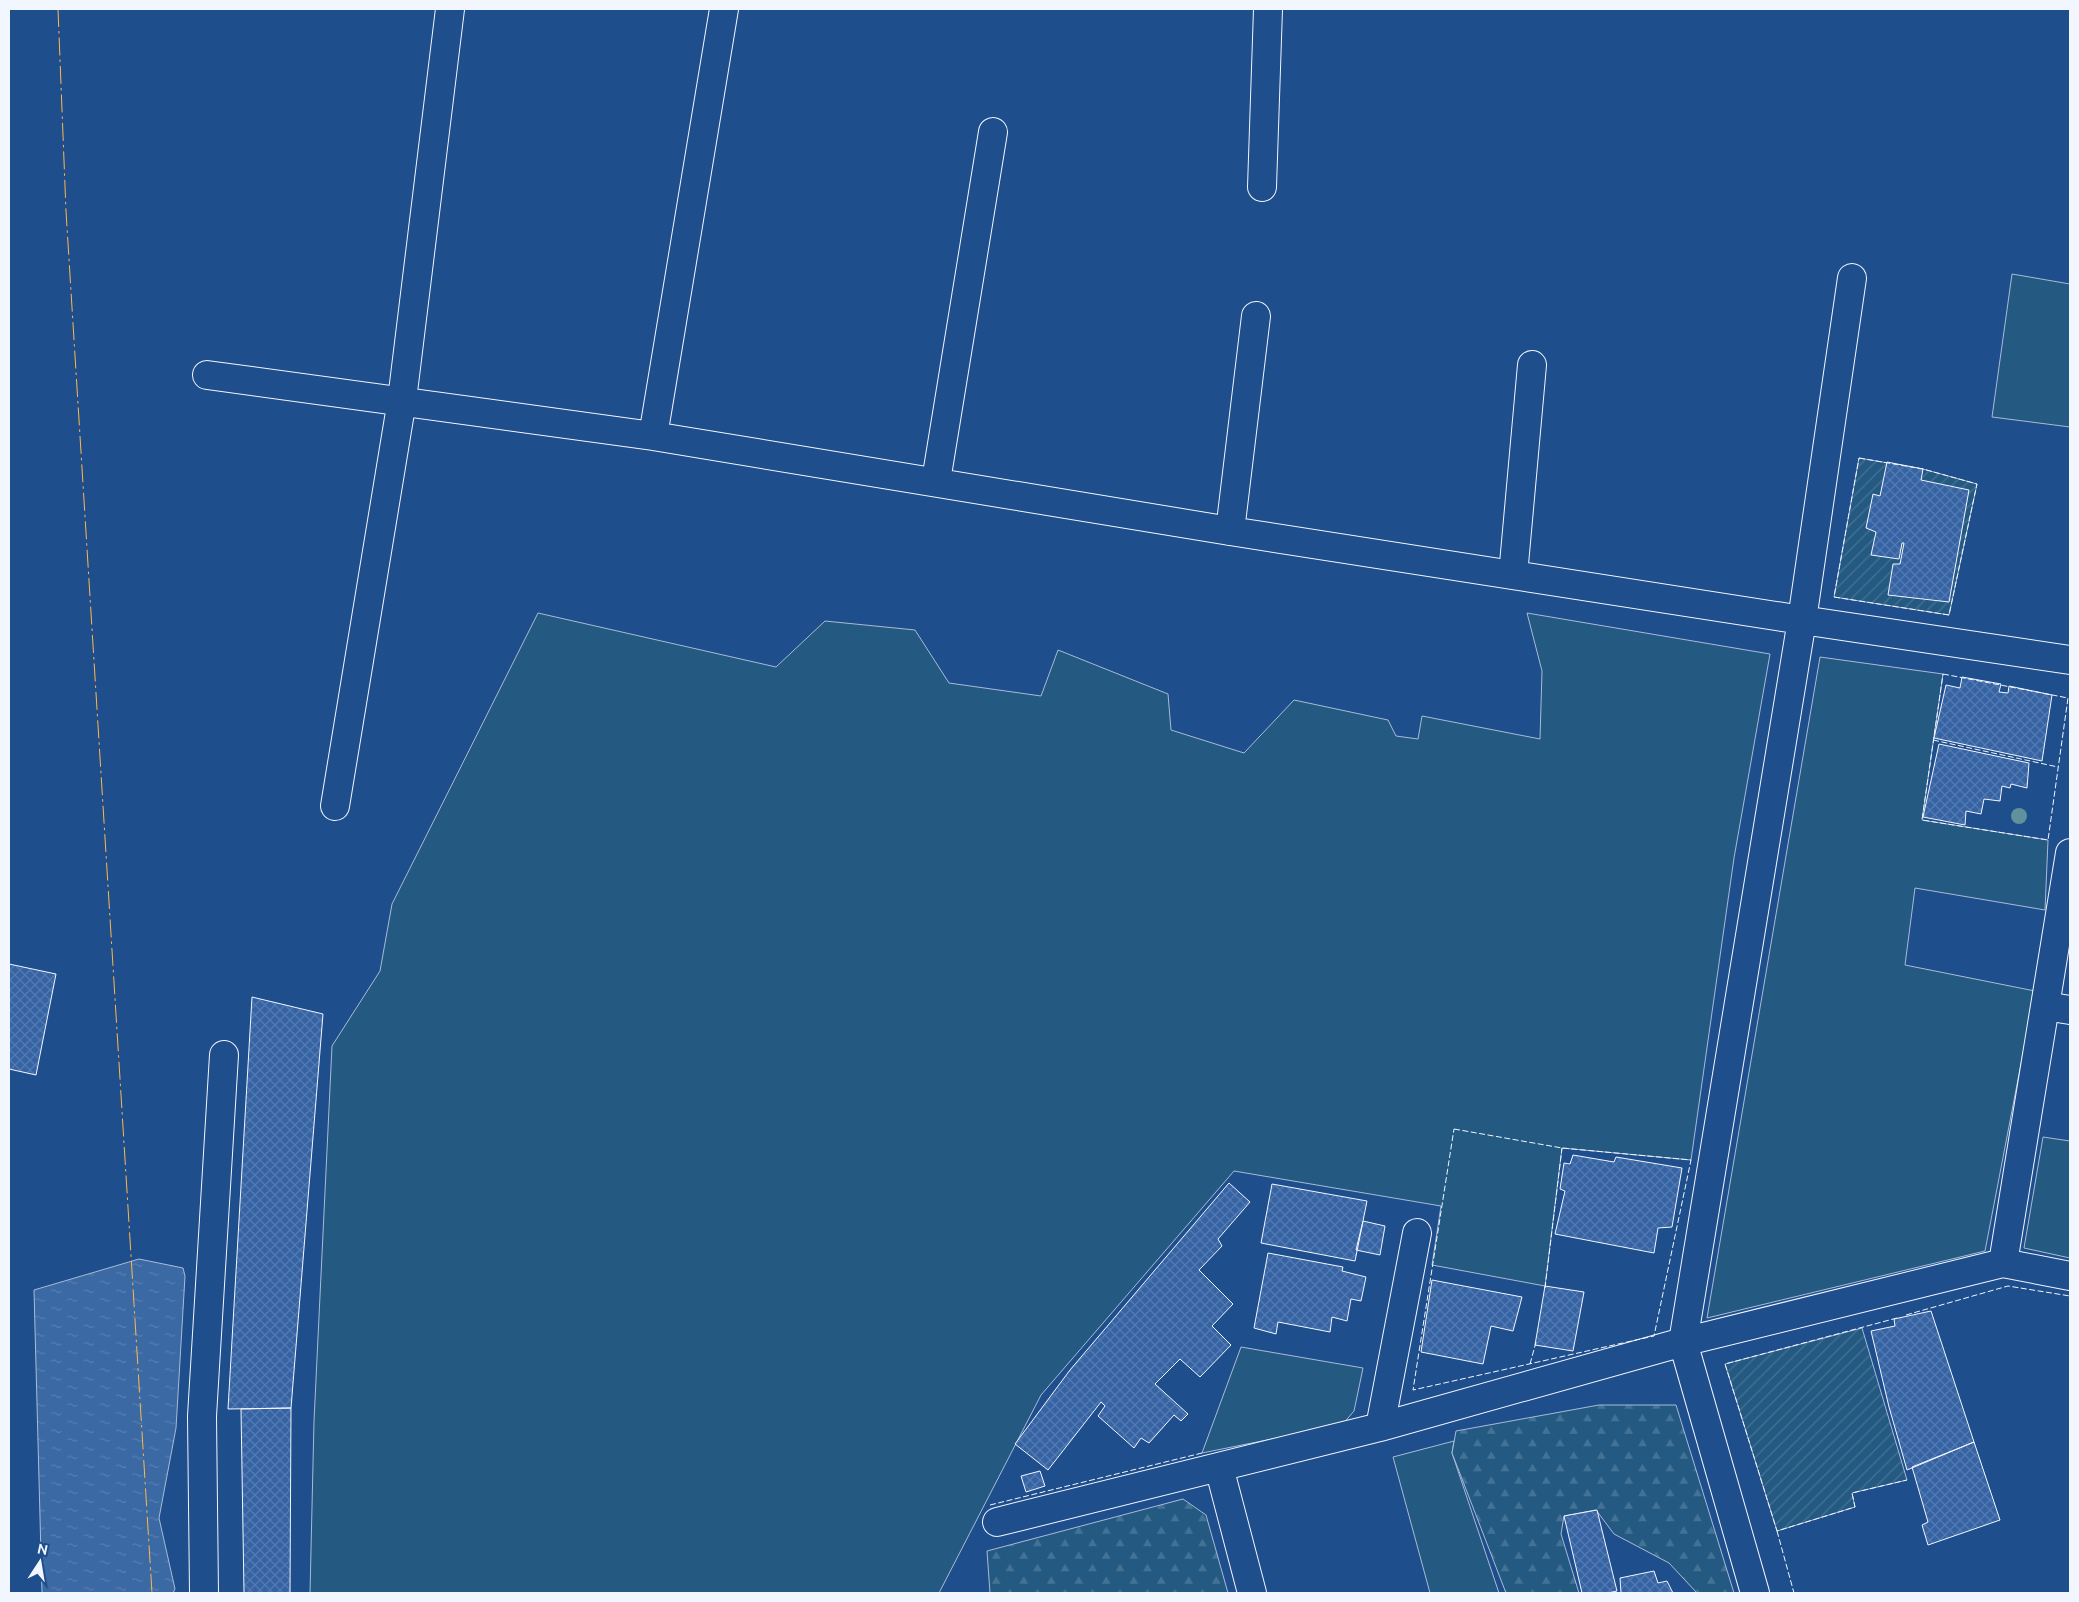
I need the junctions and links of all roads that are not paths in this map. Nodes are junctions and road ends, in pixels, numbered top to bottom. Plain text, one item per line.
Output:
1 (450, 9) edge
2 (724, 9) edge
3 (1268, 9) edge
4 (993, 132) dead end
5 (1262, 187) dead end
6 (1852, 278) dead end
7 (1256, 316) dead end
8 (1532, 365) dead end
9 (207, 375) dead end
10 (402, 400) junction
11 (654, 436) junction
12 (936, 481) junction
13 (1230, 530) junction
14 (1512, 574) junction
15 (1802, 620) junction
16 (2070, 660) edge
17 (335, 806) dead end
18 (2070, 853) edge
19 (2058, 1008) edge
20 (224, 1055) dead end
21 (1417, 1234) dead end
22 (2003, 1263) junction
23 (2070, 1276) edge
24 (1683, 1342) junction
25 (1380, 1427) junction
26 (1219, 1467) junction
27 (997, 1522) dead end
28 (204, 1593) edge
29 (1252, 1593) edge
30 (1755, 1593) edge

1 - 10 street
2 - 11 street
3 - 5 street
4 - 12 street
6 - 15 street
7 - 13 street
8 - 14 street
9 - 10 street
10 - 11 street
10 - 17 street
11 - 12 street
12 - 13 street
13 - 14 street
14 - 15 street
15 - 16 street
15 - 24 street
18 - 19 street
19 - 22 street
20 - 28 street
21 - 25 street
22 - 23 street
22 - 24 street
24 - 25 street
24 - 30 street
25 - 26 street
26 - 27 street
26 - 29 street

